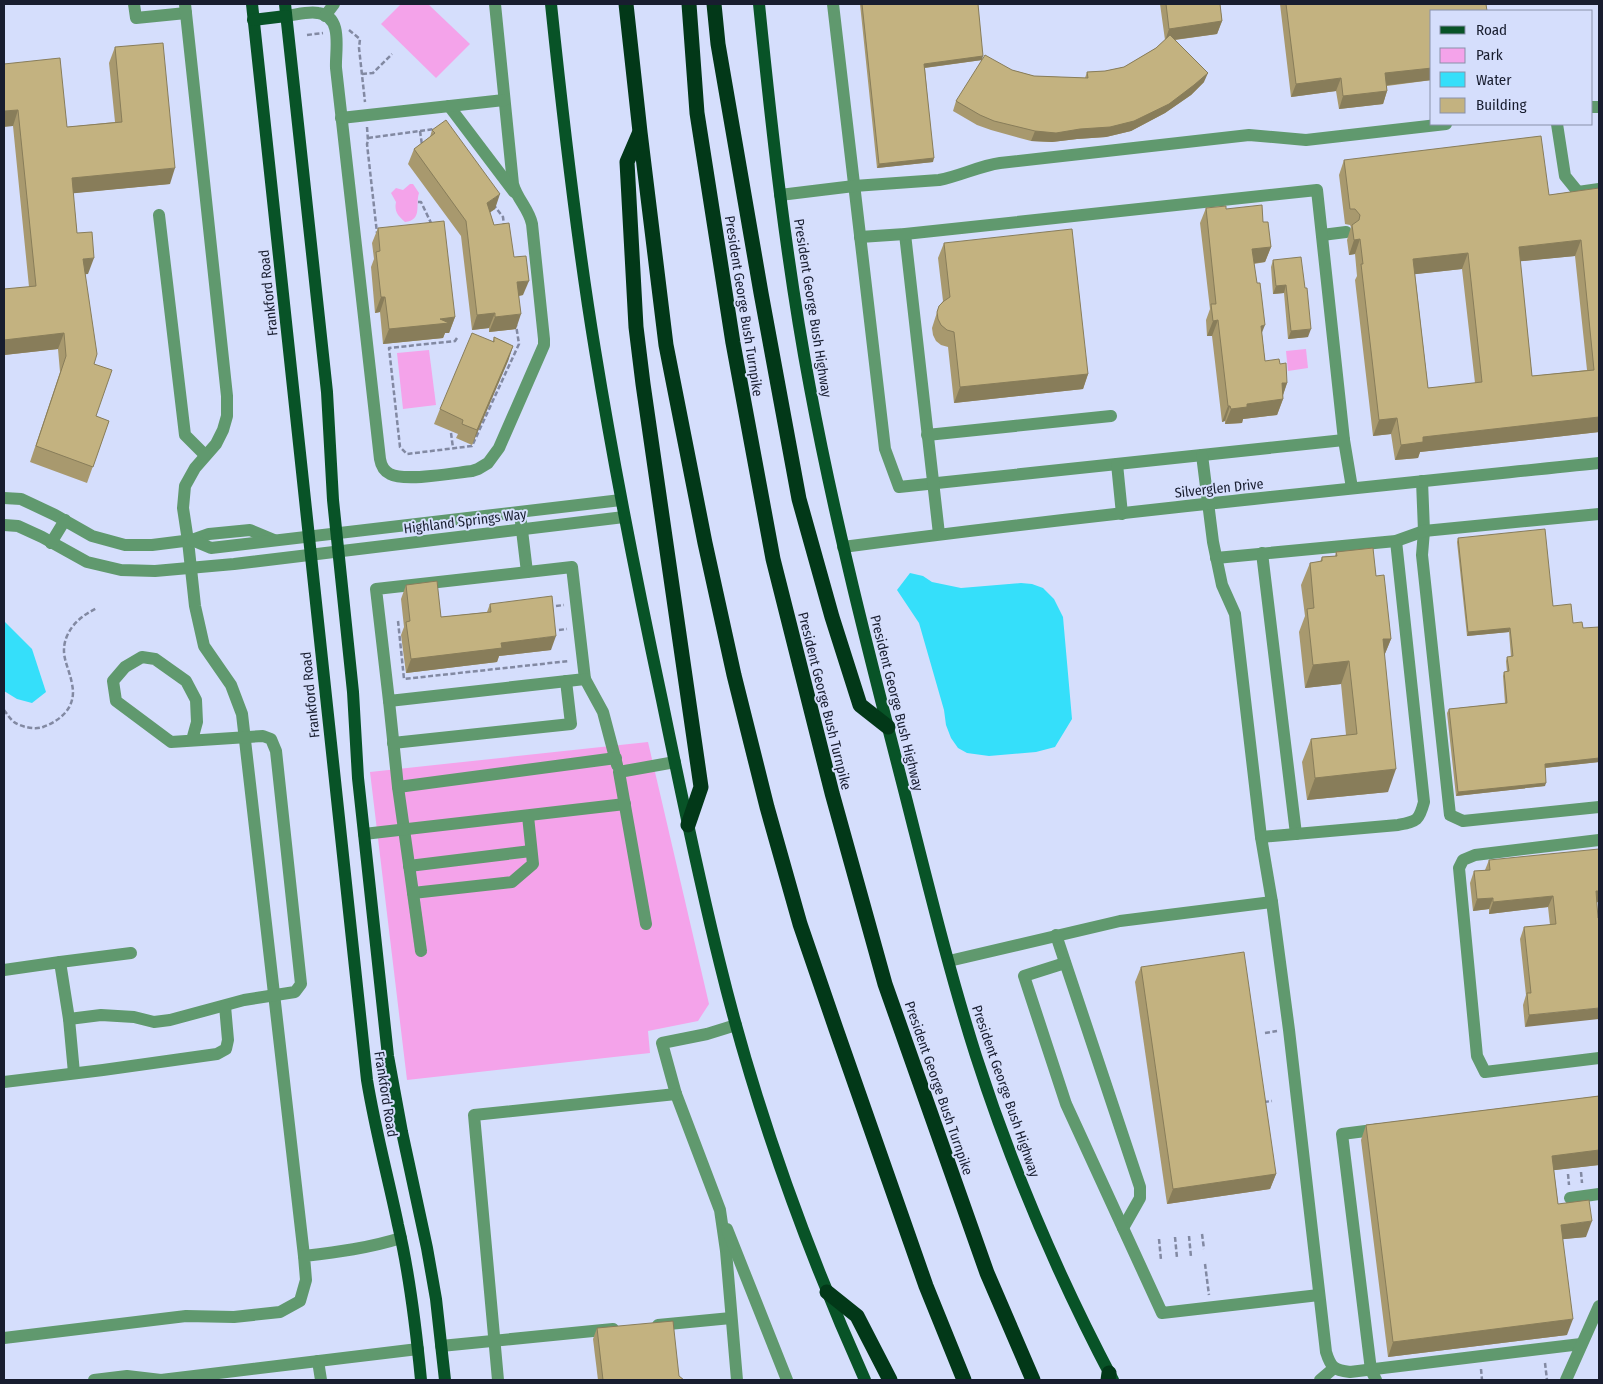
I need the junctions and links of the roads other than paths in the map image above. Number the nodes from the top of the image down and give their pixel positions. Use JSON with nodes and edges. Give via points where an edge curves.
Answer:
{"nodes":[{"id":1,"x":134,"y":4,"type":"edge"},
{"id":2,"x":252,"y":4,"type":"edge"},
{"id":3,"x":334,"y":4,"type":"edge"},
{"id":4,"x":495,"y":4,"type":"edge"},
{"id":5,"x":551,"y":4,"type":"edge"},
{"id":6,"x":626,"y":4,"type":"edge"},
{"id":7,"x":689,"y":4,"type":"edge"},
{"id":8,"x":714,"y":4,"type":"edge"},
{"id":9,"x":759,"y":4,"type":"edge"},
{"id":10,"x":833,"y":4,"type":"edge"},
{"id":11,"x":185,"y":8,"type":"edge"},
{"id":12,"x":286,"y":10,"type":"edge"},
{"id":13,"x":325,"y":16,"type":"junction"},
{"id":14,"x":254,"y":20,"type":"junction"},
{"id":15,"x":504,"y":100,"type":"junction"},
{"id":16,"x":449,"y":106,"type":"junction"},
{"id":17,"x":341,"y":118,"type":"junction"},
{"id":18,"x":1437,"y":125,"type":"edge"},
{"id":19,"x":1558,"y":125,"type":"edge"},
{"id":20,"x":640,"y":132,"type":"junction"},
{"id":21,"x":854,"y":186,"type":"junction"},
{"id":22,"x":1599,"y":189,"type":"edge"},
{"id":23,"x":780,"y":195,"type":"junction"},
{"id":24,"x":518,"y":197,"type":"junction"},
{"id":25,"x":160,"y":215,"type":"dead end"},
{"id":26,"x":1346,"y":232,"type":"dead end"},
{"id":27,"x":905,"y":234,"type":"junction"},
{"id":28,"x":1322,"y":235,"type":"junction"},
{"id":29,"x":860,"y":237,"type":"junction"},
{"id":30,"x":1111,"y":416,"type":"dead end"},
{"id":31,"x":928,"y":436,"type":"junction"},
{"id":32,"x":1344,"y":440,"type":"junction"},
{"id":33,"x":205,"y":455,"type":"junction"},
{"id":34,"x":1202,"y":455,"type":"junction"},
{"id":35,"x":1599,"y":463,"type":"edge"},
{"id":36,"x":1117,"y":464,"type":"junction"},
{"id":37,"x":1422,"y":481,"type":"junction"},
{"id":38,"x":933,"y":484,"type":"junction"},
{"id":39,"x":1352,"y":488,"type":"junction"},
{"id":40,"x":4,"y":498,"type":"edge"},
{"id":41,"x":621,"y":500,"type":"junction"},
{"id":42,"x":1208,"y":504,"type":"junction"},
{"id":43,"x":519,"y":512,"type":"junction"},
{"id":44,"x":1122,"y":514,"type":"junction"},
{"id":45,"x":1599,"y":514,"type":"edge"},
{"id":46,"x":624,"y":518,"type":"junction"},
{"id":47,"x":65,"y":520,"type":"junction"},
{"id":48,"x":4,"y":525,"type":"edge"},
{"id":49,"x":522,"y":530,"type":"junction"},
{"id":50,"x":1424,"y":531,"type":"junction"},
{"id":51,"x":336,"y":533,"type":"junction"},
{"id":52,"x":939,"y":534,"type":"junction"},
{"id":53,"x":308,"y":537,"type":"junction"},
{"id":54,"x":190,"y":540,"type":"junction"},
{"id":55,"x":1396,"y":541,"type":"junction"},
{"id":56,"x":52,"y":543,"type":"junction"},
{"id":57,"x":843,"y":548,"type":"junction"},
{"id":58,"x":338,"y":551,"type":"junction"},
{"id":59,"x":1262,"y":553,"type":"junction"},
{"id":60,"x":310,"y":555,"type":"junction"},
{"id":61,"x":1216,"y":558,"type":"junction"},
{"id":62,"x":191,"y":567,"type":"junction"},
{"id":63,"x":527,"y":572,"type":"junction"},
{"id":64,"x":585,"y":679,"type":"junction"},
{"id":65,"x":566,"y":681,"type":"junction"},
{"id":66,"x":388,"y":701,"type":"junction"},
{"id":67,"x":888,"y":727,"type":"junction"},
{"id":68,"x":244,"y":737,"type":"junction"},
{"id":69,"x":192,"y":740,"type":"junction"},
{"id":70,"x":393,"y":743,"type":"junction"},
{"id":71,"x":616,"y":758,"type":"junction"},
{"id":72,"x":675,"y":762,"type":"junction"},
{"id":73,"x":619,"y":772,"type":"junction"},
{"id":74,"x":398,"y":788,"type":"junction"},
{"id":75,"x":625,"y":804,"type":"junction"},
{"id":76,"x":1599,"y":807,"type":"edge"},
{"id":77,"x":528,"y":816,"type":"junction"},
{"id":78,"x":688,"y":825,"type":"junction"},
{"id":79,"x":404,"y":830,"type":"junction"},
{"id":80,"x":364,"y":834,"type":"junction"},
{"id":81,"x":1296,"y":834,"type":"junction"},
{"id":82,"x":1261,"y":837,"type":"junction"},
{"id":83,"x":1599,"y":840,"type":"edge"},
{"id":84,"x":531,"y":850,"type":"junction"},
{"id":85,"x":409,"y":866,"type":"junction"},
{"id":86,"x":413,"y":894,"type":"junction"},
{"id":87,"x":1272,"y":902,"type":"junction"},
{"id":88,"x":646,"y":924,"type":"dead end"},
{"id":89,"x":1056,"y":935,"type":"junction"},
{"id":90,"x":421,"y":951,"type":"dead end"},
{"id":91,"x":131,"y":953,"type":"dead end"},
{"id":92,"x":949,"y":961,"type":"junction"},
{"id":93,"x":60,"y":962,"type":"junction"},
{"id":94,"x":1065,"y":963,"type":"junction"},
{"id":95,"x":4,"y":970,"type":"edge"},
{"id":96,"x":275,"y":996,"type":"junction"},
{"id":97,"x":224,"y":1006,"type":"junction"},
{"id":98,"x":69,"y":1019,"type":"junction"},
{"id":99,"x":736,"y":1025,"type":"junction"},
{"id":100,"x":1599,"y":1058,"type":"edge"},
{"id":101,"x":74,"y":1073,"type":"junction"},
{"id":102,"x":4,"y":1082,"type":"edge"},
{"id":103,"x":676,"y":1094,"type":"junction"},
{"id":104,"x":1391,"y":1128,"type":"edge"},
{"id":105,"x":1570,"y":1193,"type":"road end"},
{"id":106,"x":1599,"y":1194,"type":"edge"},
{"id":107,"x":720,"y":1210,"type":"junction"},
{"id":108,"x":1123,"y":1228,"type":"junction"},
{"id":109,"x":401,"y":1238,"type":"junction"},
{"id":110,"x":304,"y":1256,"type":"junction"},
{"id":111,"x":827,"y":1292,"type":"junction"},
{"id":112,"x":1319,"y":1295,"type":"junction"},
{"id":113,"x":1599,"y":1306,"type":"edge"},
{"id":114,"x":731,"y":1318,"type":"junction"},
{"id":115,"x":644,"y":1326,"type":"edge"},
{"id":116,"x":627,"y":1328,"type":"edge"},
{"id":117,"x":4,"y":1338,"type":"edge"},
{"id":118,"x":495,"y":1341,"type":"junction"},
{"id":119,"x":1581,"y":1344,"type":"junction"},
{"id":120,"x":441,"y":1346,"type":"junction"},
{"id":121,"x":418,"y":1349,"type":"junction"},
{"id":122,"x":318,"y":1361,"type":"junction"},
{"id":123,"x":1334,"y":1368,"type":"junction"},
{"id":124,"x":1374,"y":1375,"type":"edge"},
{"id":125,"x":236,"y":1376,"type":"edge"},
{"id":126,"x":1110,"y":1378,"type":"edge"},
{"id":127,"x":94,"y":1380,"type":"edge"},
{"id":128,"x":162,"y":1380,"type":"edge"},
{"id":129,"x":321,"y":1380,"type":"edge"},
{"id":130,"x":421,"y":1380,"type":"edge"},
{"id":131,"x":445,"y":1380,"type":"edge"},
{"id":132,"x":498,"y":1380,"type":"edge"},
{"id":133,"x":737,"y":1380,"type":"edge"},
{"id":134,"x":787,"y":1380,"type":"edge"},
{"id":135,"x":865,"y":1380,"type":"edge"},
{"id":136,"x":890,"y":1380,"type":"edge"},
{"id":137,"x":964,"y":1380,"type":"edge"},
{"id":138,"x":1032,"y":1380,"type":"edge"},
{"id":139,"x":1320,"y":1380,"type":"edge"},
{"id":140,"x":1566,"y":1380,"type":"edge"}],
"edges":[{"from":1,"to":11,"type":"street","via":[[136,18]]},
{"from":2,"to":14,"type":"main road","name":"Frankford Road"},
{"from":3,"to":13,"type":"street"},
{"from":4,"to":15,"type":"street"},
{"from":5,"to":41,"type":"main road","via":[[584,276]]},
{"from":6,"to":20,"type":"highway"},
{"from":7,"to":138,"type":"highway","name":"President George Bush Turnpike","via":[[699,122],[733,343],[773,559],[832,793],[885,984],[986,1273]]},
{"from":8,"to":67,"type":"highway","via":[[718,44],[799,499],[860,705]]},
{"from":9,"to":23,"type":"main road","name":"President George Bush Highway"},
{"from":10,"to":21,"type":"street"},
{"from":11,"to":33,"type":"street","via":[[227,396],[224,430]]},
{"from":12,"to":13,"type":"street","via":[[317,12]]},
{"from":12,"to":14,"type":"main road"},
{"from":12,"to":51,"type":"main road","name":"Frankford Road","via":[[327,392]]},
{"from":13,"to":17,"type":"street","via":[[337,34],[336,68]]},
{"from":14,"to":53,"type":"main road","name":"Frankford Road"},
{"from":15,"to":16,"type":"street"},
{"from":15,"to":24,"type":"street","via":[[513,184]]},
{"from":16,"to":17,"type":"street"},
{"from":16,"to":24,"type":"street"},
{"from":17,"to":24,"type":"street","via":[[380,459],[391,475],[411,477],[478,469],[488,463],[499,448],[542,352],[544,339],[532,224]]},
{"from":18,"to":21,"type":"street","via":[[1306,140],[1240,136],[1000,162],[952,178]]},
{"from":19,"to":22,"type":"street","via":[[1565,176],[1578,192]]},
{"from":20,"to":78,"type":"highway","via":[[627,162],[632,273],[643,384],[700,788]]},
{"from":20,"to":137,"type":"highway","via":[[666,345],[705,543],[767,807],[800,924],[832,1019],[926,1286]]},
{"from":21,"to":23,"type":"street"},
{"from":21,"to":29,"type":"street"},
{"from":23,"to":57,"type":"main road","name":"President George Bush Highway","via":[[809,385]]},
{"from":25,"to":33,"type":"street","via":[[185,435]]},
{"from":26,"to":28,"type":"street"},
{"from":27,"to":28,"type":"street","via":[[1317,190]]},
{"from":27,"to":29,"type":"street"},
{"from":27,"to":31,"type":"street"},
{"from":28,"to":32,"type":"street"},
{"from":29,"to":38,"type":"street","via":[[885,449],[899,487]]},
{"from":30,"to":31,"type":"street"},
{"from":31,"to":38,"type":"street"},
{"from":32,"to":34,"type":"street"},
{"from":32,"to":39,"type":"street"},
{"from":33,"to":54,"type":"street","via":[[185,486],[182,508]]},
{"from":34,"to":36,"type":"street"},
{"from":34,"to":42,"type":"street"},
{"from":35,"to":37,"type":"street","name":"Silverglen Drive"},
{"from":36,"to":38,"type":"street"},
{"from":36,"to":44,"type":"street"},
{"from":37,"to":39,"type":"street","name":"Silverglen Drive"},
{"from":37,"to":50,"type":"street"},
{"from":38,"to":52,"type":"street"},
{"from":39,"to":42,"type":"street","name":"Silverglen Drive"},
{"from":40,"to":47,"type":"street","via":[[21,499]]},
{"from":41,"to":43,"type":"street","name":"Highland Springs Way"},
{"from":41,"to":46,"type":"main road"},
{"from":42,"to":44,"type":"street","name":"Silverglen Drive"},
{"from":42,"to":61,"type":"street"},
{"from":43,"to":49,"type":"street"},
{"from":43,"to":51,"type":"street","name":"Highland Springs Way"},
{"from":44,"to":52,"type":"street","name":"Silverglen Drive"},
{"from":45,"to":50,"type":"street"},
{"from":46,"to":49,"type":"street","name":"Highland Springs Way"},
{"from":46,"to":72,"type":"main road"},
{"from":47,"to":54,"type":"street","via":[[92,536],[125,546]]},
{"from":47,"to":56,"type":"street"},
{"from":48,"to":56,"type":"street","name":"Highland Springs Way","via":[[18,526]]},
{"from":49,"to":58,"type":"street","name":"Highland Springs Way"},
{"from":49,"to":63,"type":"street"},
{"from":50,"to":55,"type":"street"},
{"from":50,"to":76,"type":"street","via":[[1422,555],[1450,815],[1463,821]]},
{"from":51,"to":53,"type":"street","name":"Highland Springs Way"},
{"from":51,"to":58,"type":"main road","name":"Frankford Road"},
{"from":52,"to":57,"type":"street","name":"Silverglen Drive"},
{"from":53,"to":54,"type":"street","name":"Highland Springs Way","via":[[211,548]]},
{"from":53,"to":60,"type":"main road","name":"Frankford Road"},
{"from":54,"to":62,"type":"street"},
{"from":55,"to":59,"type":"street"},
{"from":55,"to":81,"type":"street","via":[[1424,802],[1421,816],[1413,822],[1398,825]]},
{"from":56,"to":62,"type":"street","name":"Highland Springs Way","via":[[87,562],[121,570]]},
{"from":57,"to":67,"type":"main road","name":"President George Bush Highway"},
{"from":58,"to":60,"type":"street","name":"Highland Springs Way"},
{"from":58,"to":80,"type":"main road","name":"Frankford Road"},
{"from":59,"to":61,"type":"street"},
{"from":59,"to":81,"type":"street"},
{"from":60,"to":62,"type":"street","name":"Highland Springs Way"},
{"from":60,"to":109,"type":"main road","name":"Frankford Road","via":[[367,1080]]},
{"from":61,"to":82,"type":"street","via":[[1222,584],[1236,614]]},
{"from":62,"to":68,"type":"street","via":[[204,646],[231,685],[242,714]]},
{"from":63,"to":64,"type":"street","via":[[572,567]]},
{"from":63,"to":66,"type":"street","via":[[376,589]]},
{"from":64,"to":65,"type":"street"},
{"from":64,"to":71,"type":"street","via":[[603,712]]},
{"from":65,"to":66,"type":"street"},
{"from":65,"to":70,"type":"street","via":[[571,724]]},
{"from":66,"to":70,"type":"street"},
{"from":67,"to":92,"type":"main road","name":"President George Bush Highway"},
{"from":68,"to":69,"type":"street"},
{"from":68,"to":96,"type":"street"},
{"from":68,"to":96,"type":"street","via":[[271,739],[276,751],[301,984],[295,992]]},
{"from":69,"to":69,"type":"street","via":[[171,742],[116,701],[113,681],[125,667],[142,657],[155,659],[186,681],[196,700],[197,722]]},
{"from":70,"to":74,"type":"street"},
{"from":71,"to":73,"type":"street"},
{"from":71,"to":74,"type":"street"},
{"from":72,"to":73,"type":"street"},
{"from":72,"to":78,"type":"main road"},
{"from":73,"to":75,"type":"street"},
{"from":74,"to":79,"type":"street"},
{"from":75,"to":77,"type":"street"},
{"from":75,"to":88,"type":"street"},
{"from":77,"to":79,"type":"street"},
{"from":77,"to":84,"type":"street"},
{"from":78,"to":99,"type":"main road"},
{"from":79,"to":80,"type":"street"},
{"from":79,"to":85,"type":"street"},
{"from":80,"to":120,"type":"main road","name":"Frankford Road","via":[[388,1056],[427,1248]]},
{"from":81,"to":82,"type":"street"},
{"from":82,"to":87,"type":"street"},
{"from":83,"to":100,"type":"street","via":[[1475,855],[1463,860],[1459,868],[1477,1056],[1485,1072]]},
{"from":84,"to":85,"type":"street"},
{"from":84,"to":86,"type":"street","via":[[533,864],[512,882]]},
{"from":85,"to":86,"type":"street"},
{"from":86,"to":90,"type":"street"},
{"from":87,"to":89,"type":"street","via":[[1120,920]]},
{"from":87,"to":112,"type":"street"},
{"from":89,"to":92,"type":"street"},
{"from":89,"to":94,"type":"street"},
{"from":91,"to":93,"type":"street"},
{"from":92,"to":126,"type":"main road","name":"President George Bush Highway","via":[[975,1053],[1008,1150],[1048,1248]]},
{"from":93,"to":95,"type":"street"},
{"from":93,"to":98,"type":"street"},
{"from":94,"to":108,"type":"street","via":[[1140,1187],[1140,1198]]},
{"from":94,"to":108,"type":"street","via":[[1024,976],[1066,1104]]},
{"from":96,"to":97,"type":"street"},
{"from":96,"to":110,"type":"street"},
{"from":97,"to":98,"type":"street","via":[[154,1022],[101,1015]]},
{"from":97,"to":101,"type":"street","via":[[228,1040],[226,1049],[217,1054]]},
{"from":98,"to":101,"type":"street"},
{"from":99,"to":103,"type":"street","via":[[662,1043]]},
{"from":99,"to":111,"type":"main road","via":[[778,1160]]},
{"from":101,"to":102,"type":"street"},
{"from":103,"to":107,"type":"street"},
{"from":103,"to":118,"type":"street","via":[[474,1115]]},
{"from":104,"to":124,"type":"street","via":[[1342,1134]]},
{"from":105,"to":106,"type":"street"},
{"from":107,"to":114,"type":"street"},
{"from":107,"to":134,"type":"street"},
{"from":108,"to":112,"type":"street","via":[[1162,1313]]},
{"from":109,"to":110,"type":"street","via":[[357,1250]]},
{"from":109,"to":121,"type":"main road","name":"Frankford Road"},
{"from":110,"to":117,"type":"street","via":[[306,1280],[300,1302],[280,1312],[186,1316]]},
{"from":111,"to":135,"type":"main road"},
{"from":111,"to":136,"type":"highway","via":[[857,1316]]},
{"from":112,"to":123,"type":"street","via":[[1326,1352]]},
{"from":113,"to":119,"type":"street"},
{"from":114,"to":115,"type":"street"},
{"from":114,"to":133,"type":"street"},
{"from":116,"to":118,"type":"street"},
{"from":118,"to":120,"type":"street"},
{"from":118,"to":132,"type":"street"},
{"from":119,"to":124,"type":"street"},
{"from":119,"to":140,"type":"street"},
{"from":120,"to":121,"type":"main road"},
{"from":120,"to":131,"type":"main road","name":"Frankford Road"},
{"from":121,"to":122,"type":"street"},
{"from":121,"to":130,"type":"main road","name":"Frankford Road"},
{"from":122,"to":125,"type":"street"},
{"from":122,"to":129,"type":"street"},
{"from":123,"to":124,"type":"street"},
{"from":123,"to":139,"type":"street"},
{"from":125,"to":128,"type":"street"},
{"from":127,"to":128,"type":"street","via":[[127,1376]]}]}
